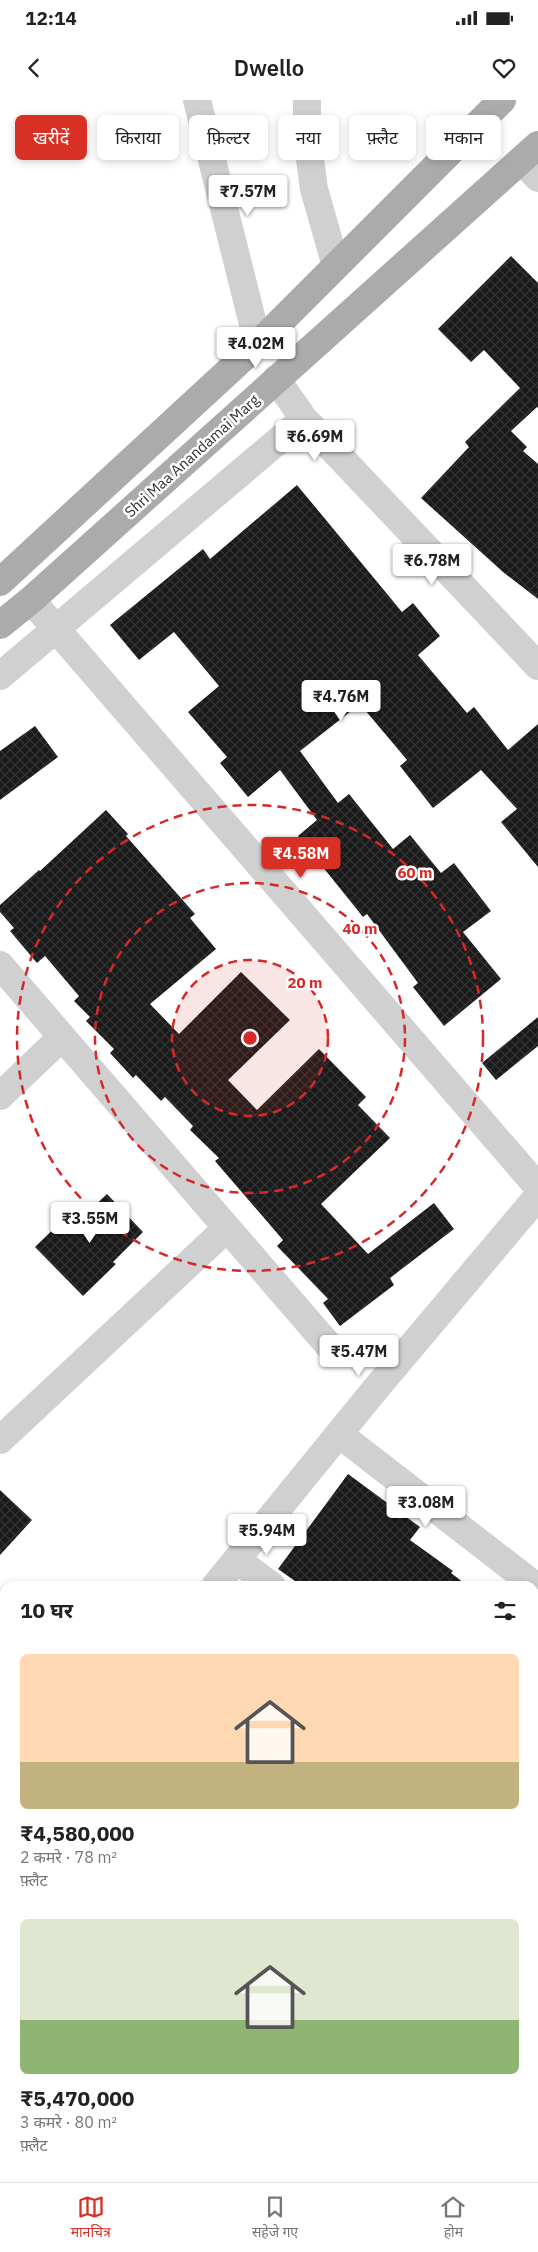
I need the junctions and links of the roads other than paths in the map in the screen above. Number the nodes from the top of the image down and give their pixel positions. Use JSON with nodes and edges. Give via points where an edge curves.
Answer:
{"nodes":[{"id":1,"x":197,"y":100,"type":"edge"},
{"id":2,"x":307,"y":100,"type":"edge"},
{"id":3,"x":502,"y":100,"type":"edge"},
{"id":4,"x":532,"y":161,"type":"edge"},
{"id":5,"x":336,"y":266,"type":"junction"},
{"id":6,"x":258,"y":344,"type":"junction"},
{"id":7,"x":276,"y":380,"type":"junction"},
{"id":8,"x":304,"y":419,"type":"junction"},
{"id":9,"x":2,"y":574,"type":"edge"},
{"id":10,"x":31,"y":600,"type":"junction"},
{"id":11,"x":0,"y":625,"type":"edge"},
{"id":12,"x":56,"y":627,"type":"junction"},
{"id":13,"x":538,"y":666,"type":"edge"},
{"id":14,"x":0,"y":676,"type":"edge"},
{"id":15,"x":0,"y":965,"type":"edge"},
{"id":16,"x":62,"y":1037,"type":"junction"},
{"id":17,"x":0,"y":1096,"type":"edge"},
{"id":18,"x":538,"y":1187,"type":"edge"},
{"id":19,"x":538,"y":1196,"type":"edge"},
{"id":20,"x":227,"y":1228,"type":"junction"},
{"id":21,"x":330,"y":1347,"type":"dead end"},
{"id":22,"x":339,"y":1434,"type":"junction"},
{"id":23,"x":0,"y":1440,"type":"edge"},
{"id":24,"x":237,"y":1560,"type":"junction"},
{"id":25,"x":219,"y":1581,"type":"edge"},
{"id":26,"x":265,"y":1581,"type":"edge"},
{"id":27,"x":529,"y":1581,"type":"edge"}],
"edges":[{"from":1,"to":6,"type":"street"},
{"from":2,"to":5,"type":"street","via":[[314,189]]},
{"from":3,"to":5,"type":"main road"},
{"from":4,"to":7,"type":"main road","name":"Shri Maa Anandamai Marg"},
{"from":5,"to":6,"type":"main road"},
{"from":6,"to":9,"type":"main road"},
{"from":7,"to":8,"type":"street"},
{"from":7,"to":10,"type":"main road","name":"Shri Maa Anandamai Marg"},
{"from":8,"to":12,"type":"street"},
{"from":8,"to":13,"type":"street"},
{"from":10,"to":11,"type":"main road","name":"Shri Maa Anandamai Marg"},
{"from":10,"to":12,"type":"street"},
{"from":12,"to":14,"type":"street"},
{"from":12,"to":18,"type":"street"},
{"from":15,"to":16,"type":"street"},
{"from":16,"to":17,"type":"street"},
{"from":16,"to":20,"type":"street"},
{"from":19,"to":22,"type":"street"},
{"from":20,"to":21,"type":"street"},
{"from":20,"to":23,"type":"street"},
{"from":22,"to":24,"type":"street"},
{"from":22,"to":27,"type":"street"},
{"from":24,"to":25,"type":"street"},
{"from":24,"to":26,"type":"street"}]}
